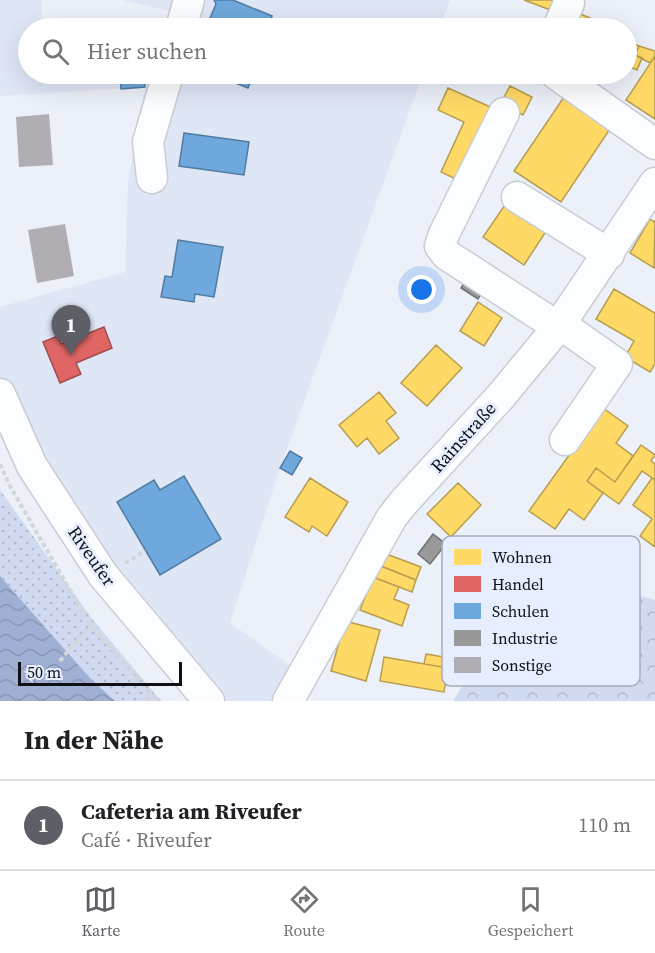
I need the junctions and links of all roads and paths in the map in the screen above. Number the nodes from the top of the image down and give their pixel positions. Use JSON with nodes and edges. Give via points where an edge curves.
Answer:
{"nodes":[{"id":1,"x":189,"y":0,"type":"edge"},
{"id":2,"x":184,"y":18,"type":"edge"},
{"id":3,"x":165,"y":84,"type":"edge"},
{"id":4,"x":570,"y":84,"type":"edge"},
{"id":5,"x":504,"y":113,"type":"dead end"},
{"id":6,"x":655,"y":144,"type":"edge"},
{"id":7,"x":152,"y":178,"type":"dead end"},
{"id":8,"x":655,"y":183,"type":"edge"},
{"id":9,"x":517,"y":197,"type":"dead end"},
{"id":10,"x":609,"y":254,"type":"junction"},
{"id":11,"x":559,"y":326,"type":"junction"},
{"id":12,"x":0,"y":394,"type":"edge"},
{"id":13,"x":565,"y":440,"type":"dead end"},
{"id":14,"x":0,"y":464,"type":"edge"},
{"id":15,"x":90,"y":625,"type":"junction"},
{"id":16,"x":60,"y":661,"type":"dead end"},
{"id":17,"x":152,"y":695,"type":"junction"},
{"id":18,"x":147,"y":701,"type":"edge"},
{"id":19,"x":160,"y":701,"type":"edge"},
{"id":20,"x":209,"y":701,"type":"edge"},
{"id":21,"x":288,"y":701,"type":"edge"}],
"edges":[{"from":1,"to":2,"type":"street"},
{"from":3,"to":7,"type":"street","via":[[148,142]]},
{"from":4,"to":6,"type":"street"},
{"from":5,"to":11,"type":"street","via":[[440,246],[447,255]]},
{"from":8,"to":10,"type":"street","name":"Rainstraße"},
{"from":9,"to":10,"type":"street"},
{"from":10,"to":11,"type":"street","name":"Rainstraße"},
{"from":11,"to":13,"type":"street","via":[[617,364]]},
{"from":11,"to":21,"type":"street","name":"Rainstraße","via":[[392,517]]},
{"from":12,"to":20,"type":"street","name":"Riveufer","via":[[32,465],[97,566]]},
{"from":14,"to":15,"type":"path"},
{"from":15,"to":16,"type":"path"},
{"from":15,"to":17,"type":"path"},
{"from":17,"to":18,"type":"path"},
{"from":17,"to":19,"type":"path"}]}
